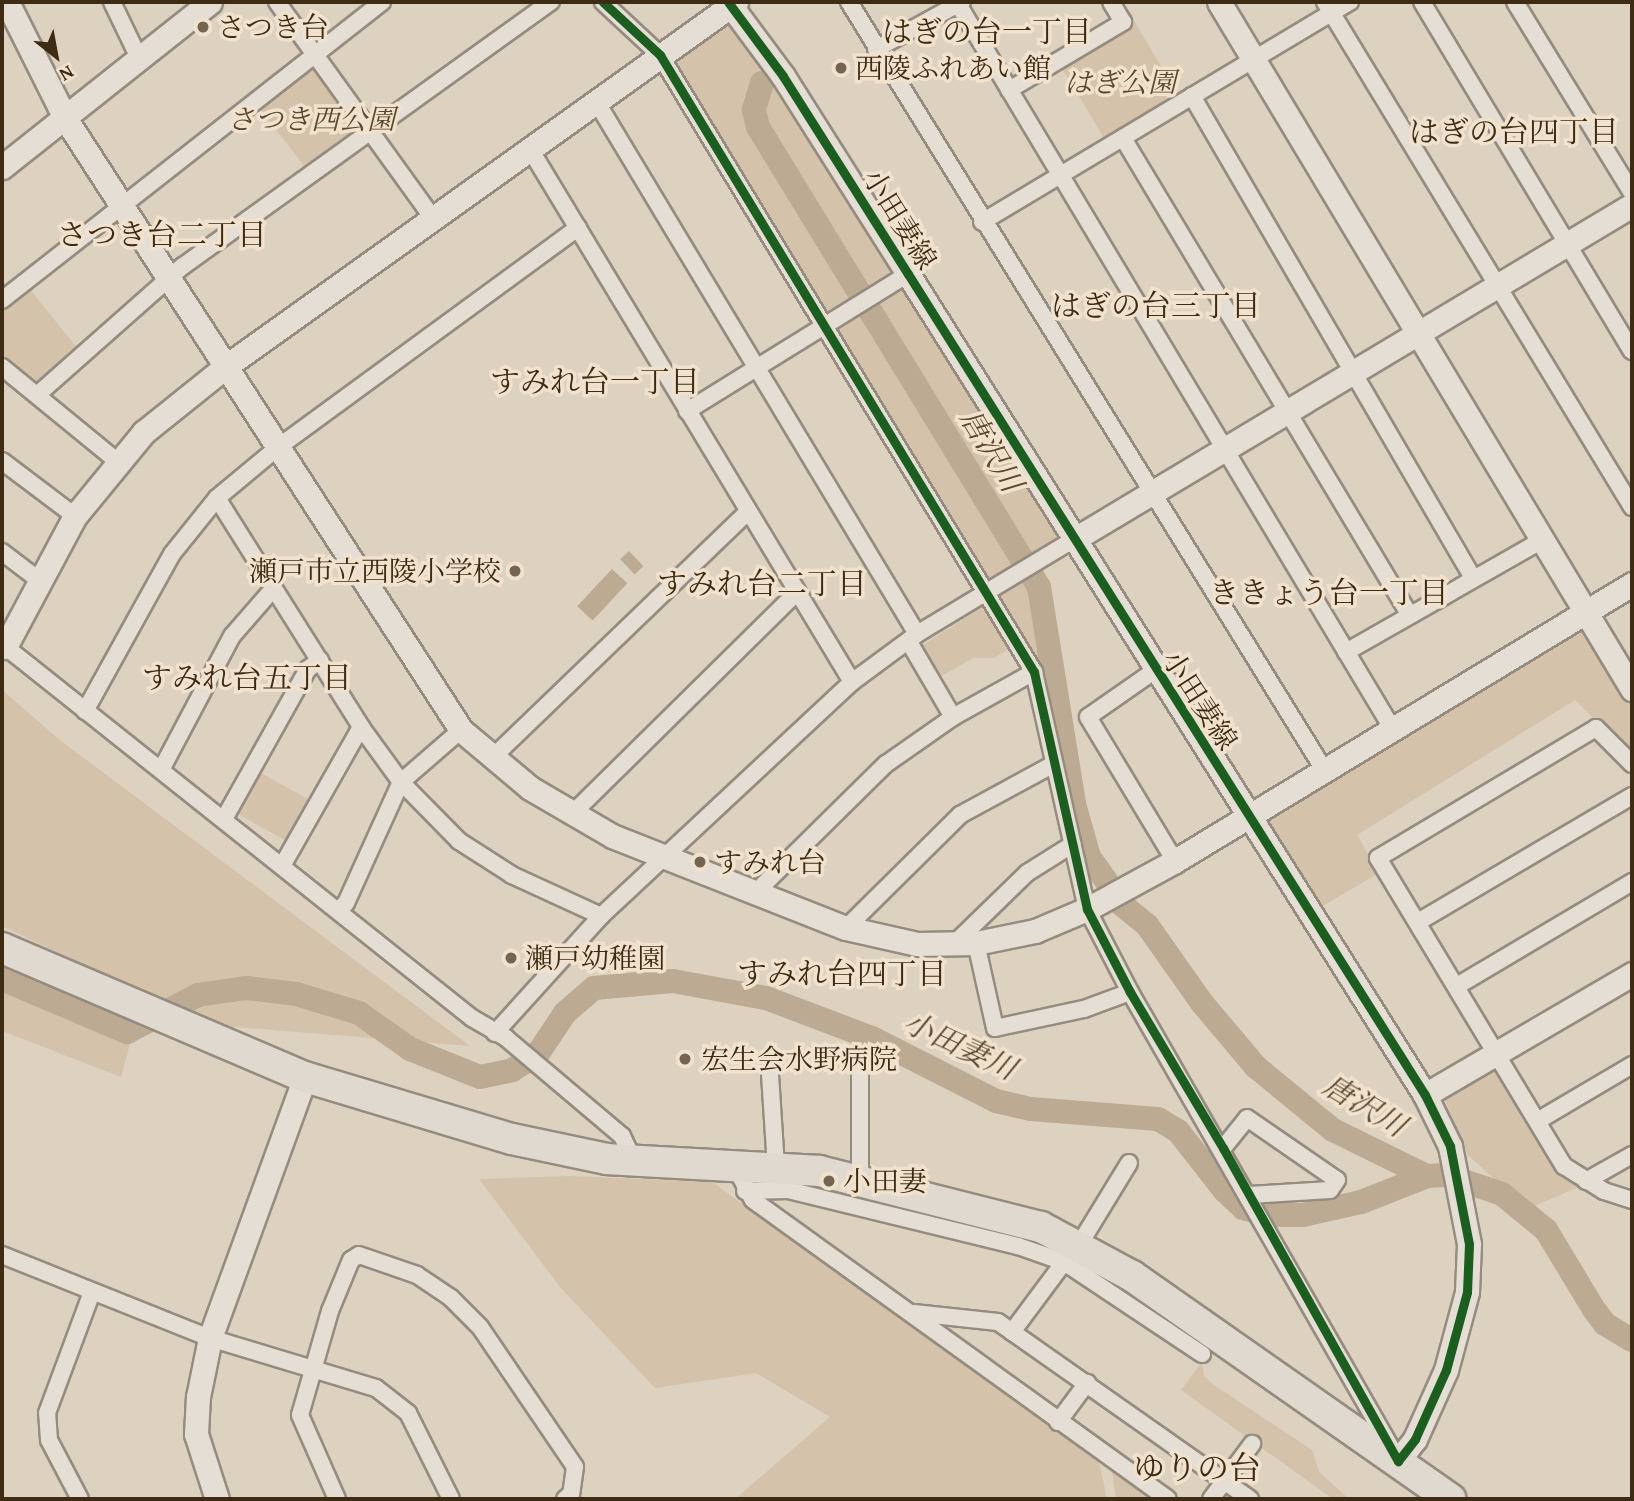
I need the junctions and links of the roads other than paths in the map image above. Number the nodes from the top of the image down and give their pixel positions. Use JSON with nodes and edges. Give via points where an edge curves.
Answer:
{"nodes":[{"id":1,"x":7,"y":2,"type":"edge"},
{"id":2,"x":112,"y":2,"type":"edge"},
{"id":3,"x":210,"y":2,"type":"edge"},
{"id":4,"x":277,"y":2,"type":"edge"},
{"id":5,"x":382,"y":2,"type":"edge"},
{"id":6,"x":551,"y":2,"type":"edge"},
{"id":7,"x":603,"y":2,"type":"edge"},
{"id":8,"x":849,"y":2,"type":"edge"},
{"id":9,"x":1111,"y":2,"type":"edge"},
{"id":10,"x":1219,"y":2,"type":"edge"},
{"id":11,"x":1350,"y":2,"type":"edge"},
{"id":12,"x":1422,"y":2,"type":"edge"},
{"id":13,"x":1516,"y":2,"type":"edge"},
{"id":14,"x":731,"y":3,"type":"edge"},
{"id":15,"x":960,"y":3,"type":"edge"},
{"id":16,"x":1328,"y":7,"type":"edge"},
{"id":17,"x":876,"y":49,"type":"junction"},
{"id":18,"x":315,"y":53,"type":"junction"},
{"id":19,"x":660,"y":55,"type":"junction"},
{"id":20,"x":139,"y":58,"type":"junction"},
{"id":21,"x":1254,"y":60,"type":"junction"},
{"id":22,"x":1009,"y":90,"type":"junction"},
{"id":23,"x":1192,"y":96,"type":"junction"},
{"id":24,"x":596,"y":101,"type":"junction"},
{"id":25,"x":65,"y":118,"type":"junction"},
{"id":26,"x":370,"y":130,"type":"junction"},
{"id":27,"x":1122,"y":138,"type":"junction"},
{"id":28,"x":530,"y":149,"type":"junction"},
{"id":29,"x":2,"y":167,"type":"edge"},
{"id":30,"x":1058,"y":177,"type":"junction"},
{"id":31,"x":1632,"y":193,"type":"edge"},
{"id":32,"x":122,"y":205,"type":"junction"},
{"id":33,"x":1632,"y":205,"type":"edge"},
{"id":34,"x":433,"y":218,"type":"junction"},
{"id":35,"x":982,"y":222,"type":"junction"},
{"id":36,"x":578,"y":228,"type":"junction"},
{"id":37,"x":1568,"y":244,"type":"junction"},
{"id":38,"x":908,"y":274,"type":"junction"},
{"id":39,"x":169,"y":278,"type":"junction"},
{"id":40,"x":1498,"y":288,"type":"junction"},
{"id":41,"x":2,"y":300,"type":"edge"},
{"id":42,"x":825,"y":323,"type":"junction"},
{"id":43,"x":1419,"y":335,"type":"junction"},
{"id":44,"x":1632,"y":351,"type":"edge"},
{"id":45,"x":756,"y":366,"type":"junction"},
{"id":46,"x":2,"y":367,"type":"edge"},
{"id":47,"x":225,"y":367,"type":"junction"},
{"id":48,"x":1354,"y":375,"type":"junction"},
{"id":49,"x":37,"y":395,"type":"junction"},
{"id":50,"x":687,"y":411,"type":"junction"},
{"id":51,"x":1289,"y":412,"type":"junction"},
{"id":52,"x":277,"y":448,"type":"junction"},
{"id":53,"x":1225,"y":452,"type":"junction"},
{"id":54,"x":2,"y":461,"type":"edge"},
{"id":55,"x":117,"y":461,"type":"junction"},
{"id":56,"x":1155,"y":494,"type":"junction"},
{"id":57,"x":216,"y":498,"type":"junction"},
{"id":58,"x":1632,"y":507,"type":"edge"},
{"id":59,"x":747,"y":513,"type":"junction"},
{"id":60,"x":75,"y":516,"type":"junction"},
{"id":61,"x":1073,"y":540,"type":"junction"},
{"id":62,"x":1542,"y":540,"type":"junction"},
{"id":63,"x":2,"y":552,"type":"edge"},
{"id":64,"x":1473,"y":578,"type":"junction"},
{"id":65,"x":40,"y":581,"type":"junction"},
{"id":66,"x":1632,"y":584,"type":"edge"},
{"id":67,"x":273,"y":589,"type":"junction"},
{"id":68,"x":988,"y":592,"type":"junction"},
{"id":69,"x":796,"y":593,"type":"junction"},
{"id":70,"x":1587,"y":610,"type":"junction"},
{"id":71,"x":1409,"y":614,"type":"junction"},
{"id":72,"x":913,"y":638,"type":"junction"},
{"id":73,"x":3,"y":645,"type":"edge"},
{"id":74,"x":1346,"y":652,"type":"junction"},
{"id":75,"x":320,"y":660,"type":"junction"},
{"id":76,"x":1154,"y":671,"type":"junction"},
{"id":77,"x":1034,"y":672,"type":"junction"},
{"id":78,"x":852,"y":682,"type":"junction"},
{"id":79,"x":1632,"y":689,"type":"edge"},
{"id":80,"x":85,"y":711,"type":"junction"},
{"id":81,"x":953,"y":717,"type":"junction"},
{"id":82,"x":360,"y":727,"type":"junction"},
{"id":83,"x":1392,"y":728,"type":"junction"},
{"id":84,"x":461,"y":730,"type":"junction"},
{"id":85,"x":491,"y":759,"type":"junction"},
{"id":86,"x":1632,"y":764,"type":"edge"},
{"id":87,"x":1052,"y":765,"type":"junction"},
{"id":88,"x":1323,"y":768,"type":"junction"},
{"id":89,"x":161,"y":770,"type":"junction"},
{"id":90,"x":401,"y":782,"type":"junction"},
{"id":91,"x":1632,"y":796,"type":"edge"},
{"id":92,"x":1248,"y":814,"type":"junction"},
{"id":93,"x":571,"y":815,"type":"junction"},
{"id":94,"x":224,"y":819,"type":"junction"},
{"id":95,"x":1073,"y":844,"type":"junction"},
{"id":96,"x":662,"y":857,"type":"junction"},
{"id":97,"x":1175,"y":861,"type":"junction"},
{"id":98,"x":282,"y":866,"type":"junction"},
{"id":99,"x":1632,"y":882,"type":"edge"},
{"id":100,"x":755,"y":893,"type":"junction"},
{"id":101,"x":1087,"y":909,"type":"junction"},
{"id":102,"x":338,"y":911,"type":"junction"},
{"id":103,"x":601,"y":916,"type":"junction"},
{"id":104,"x":1418,"y":922,"type":"junction"},
{"id":105,"x":846,"y":928,"type":"junction"},
{"id":106,"x":965,"y":943,"type":"junction"},
{"id":107,"x":2,"y":948,"type":"edge"},
{"id":108,"x":1632,"y":974,"type":"edge"},
{"id":109,"x":1457,"y":986,"type":"junction"},
{"id":110,"x":1130,"y":992,"type":"junction"},
{"id":111,"x":501,"y":1035,"type":"junction"},
{"id":112,"x":1497,"y":1052,"type":"junction"},
{"id":113,"x":769,"y":1059,"type":"dead end"},
{"id":114,"x":1632,"y":1065,"type":"edge"},
{"id":115,"x":860,"y":1075,"type":"dead end"},
{"id":116,"x":304,"y":1077,"type":"junction"},
{"id":117,"x":1425,"y":1096,"type":"junction"},
{"id":118,"x":1538,"y":1120,"type":"junction"},
{"id":119,"x":1223,"y":1147,"type":"junction"},
{"id":120,"x":1632,"y":1155,"type":"edge"},
{"id":121,"x":634,"y":1161,"type":"junction"},
{"id":122,"x":1129,"y":1164,"type":"dead end"},
{"id":123,"x":776,"y":1167,"type":"junction"},
{"id":124,"x":744,"y":1178,"type":"junction"},
{"id":125,"x":860,"y":1178,"type":"junction"},
{"id":126,"x":1586,"y":1181,"type":"junction"},
{"id":127,"x":1251,"y":1198,"type":"junction"},
{"id":128,"x":1632,"y":1200,"type":"edge"},
{"id":129,"x":1072,"y":1254,"type":"junction"},
{"id":130,"x":2,"y":1255,"type":"edge"},
{"id":131,"x":92,"y":1292,"type":"junction"},
{"id":132,"x":914,"y":1312,"type":"junction"},
{"id":133,"x":1012,"y":1332,"type":"junction"},
{"id":134,"x":210,"y":1338,"type":"junction"},
{"id":135,"x":1202,"y":1354,"type":"dead end"},
{"id":136,"x":311,"y":1368,"type":"junction"},
{"id":137,"x":1087,"y":1383,"type":"junction"},
{"id":138,"x":1058,"y":1422,"type":"junction"},
{"id":139,"x":1252,"y":1444,"type":"dead end"},
{"id":140,"x":1398,"y":1461,"type":"junction"},
{"id":141,"x":1224,"y":1480,"type":"junction"},
{"id":142,"x":80,"y":1499,"type":"edge"},
{"id":143,"x":217,"y":1499,"type":"edge"},
{"id":144,"x":337,"y":1499,"type":"edge"},
{"id":145,"x":451,"y":1499,"type":"edge"},
{"id":146,"x":565,"y":1499,"type":"edge"},
{"id":147,"x":1168,"y":1499,"type":"edge"},
{"id":148,"x":1211,"y":1499,"type":"edge"},
{"id":149,"x":1250,"y":1499,"type":"edge"},
{"id":150,"x":1451,"y":1499,"type":"edge"}],
"edges":[{"from":1,"to":25,"type":"street"},
{"from":2,"to":20,"type":"street"},
{"from":3,"to":20,"type":"street"},
{"from":4,"to":18,"type":"street"},
{"from":5,"to":18,"type":"street"},
{"from":6,"to":26,"type":"street"},
{"from":7,"to":19,"type":"street"},
{"from":8,"to":17,"type":"street"},
{"from":9,"to":22,"type":"street","via":[[1123,22]]},
{"from":10,"to":21,"type":"street"},
{"from":11,"to":16,"type":"street"},
{"from":12,"to":37,"type":"street"},
{"from":13,"to":31,"type":"street"},
{"from":14,"to":19,"type":"street"},
{"from":14,"to":38,"type":"street","name":"小田妻線","via":[[783,76]]},
{"from":15,"to":17,"type":"street"},
{"from":15,"to":22,"type":"street"},
{"from":16,"to":21,"type":"street"},
{"from":16,"to":40,"type":"street"},
{"from":17,"to":35,"type":"street"},
{"from":18,"to":26,"type":"street"},
{"from":18,"to":32,"type":"street"},
{"from":19,"to":24,"type":"street"},
{"from":19,"to":42,"type":"street"},
{"from":20,"to":25,"type":"street"},
{"from":21,"to":23,"type":"street"},
{"from":21,"to":43,"type":"street"},
{"from":22,"to":30,"type":"street"},
{"from":23,"to":27,"type":"street"},
{"from":23,"to":48,"type":"street"},
{"from":24,"to":28,"type":"street"},
{"from":24,"to":45,"type":"street"},
{"from":25,"to":29,"type":"street"},
{"from":25,"to":32,"type":"street"},
{"from":26,"to":34,"type":"street"},
{"from":26,"to":39,"type":"street"},
{"from":27,"to":30,"type":"street"},
{"from":27,"to":51,"type":"street"},
{"from":28,"to":34,"type":"street"},
{"from":28,"to":36,"type":"street"},
{"from":30,"to":35,"type":"street"},
{"from":30,"to":53,"type":"street"},
{"from":32,"to":39,"type":"street"},
{"from":32,"to":41,"type":"street"},
{"from":33,"to":37,"type":"street"},
{"from":34,"to":47,"type":"street"},
{"from":35,"to":56,"type":"street"},
{"from":36,"to":50,"type":"street"},
{"from":36,"to":52,"type":"street"},
{"from":37,"to":40,"type":"street"},
{"from":37,"to":44,"type":"street"},
{"from":38,"to":42,"type":"street"},
{"from":38,"to":61,"type":"street","name":"小田妻線"},
{"from":39,"to":47,"type":"street"},
{"from":39,"to":49,"type":"street"},
{"from":40,"to":43,"type":"street"},
{"from":40,"to":58,"type":"street"},
{"from":42,"to":45,"type":"street"},
{"from":42,"to":68,"type":"street"},
{"from":43,"to":48,"type":"street"},
{"from":43,"to":62,"type":"street"},
{"from":45,"to":50,"type":"street"},
{"from":45,"to":72,"type":"street"},
{"from":46,"to":49,"type":"street"},
{"from":47,"to":52,"type":"street"},
{"from":47,"to":55,"type":"street","via":[[144,432]]},
{"from":48,"to":51,"type":"street"},
{"from":48,"to":64,"type":"street"},
{"from":49,"to":55,"type":"street"},
{"from":50,"to":59,"type":"street"},
{"from":51,"to":53,"type":"street"},
{"from":51,"to":71,"type":"street"},
{"from":52,"to":57,"type":"street"},
{"from":52,"to":84,"type":"street"},
{"from":53,"to":56,"type":"street"},
{"from":53,"to":74,"type":"street"},
{"from":54,"to":60,"type":"street"},
{"from":55,"to":60,"type":"street"},
{"from":56,"to":61,"type":"street"},
{"from":56,"to":88,"type":"street"},
{"from":57,"to":67,"type":"street"},
{"from":57,"to":80,"type":"street","via":[[172,554]]},
{"from":59,"to":69,"type":"street"},
{"from":59,"to":85,"type":"street"},
{"from":60,"to":65,"type":"street"},
{"from":61,"to":68,"type":"street"},
{"from":61,"to":76,"type":"street","name":"小田妻線"},
{"from":62,"to":64,"type":"street"},
{"from":62,"to":70,"type":"street"},
{"from":63,"to":65,"type":"street"},
{"from":64,"to":71,"type":"street"},
{"from":65,"to":73,"type":"street"},
{"from":66,"to":70,"type":"street"},
{"from":67,"to":75,"type":"street"},
{"from":67,"to":89,"type":"street","via":[[232,636]]},
{"from":68,"to":72,"type":"street"},
{"from":68,"to":77,"type":"street"},
{"from":69,"to":78,"type":"street"},
{"from":69,"to":93,"type":"street"},
{"from":70,"to":79,"type":"street"},
{"from":70,"to":83,"type":"street"},
{"from":71,"to":74,"type":"street"},
{"from":72,"to":78,"type":"street"},
{"from":72,"to":81,"type":"street"},
{"from":73,"to":80,"type":"street"},
{"from":74,"to":83,"type":"street"},
{"from":75,"to":82,"type":"street"},
{"from":75,"to":94,"type":"street","via":[[308,669]]},
{"from":76,"to":92,"type":"street","name":"小田妻線"},
{"from":76,"to":97,"type":"street","via":[[1088,717]]},
{"from":77,"to":81,"type":"street"},
{"from":77,"to":87,"type":"street"},
{"from":78,"to":96,"type":"street"},
{"from":80,"to":89,"type":"street"},
{"from":81,"to":100,"type":"street","via":[[886,764]]},
{"from":82,"to":90,"type":"street"},
{"from":82,"to":98,"type":"street"},
{"from":83,"to":88,"type":"street"},
{"from":84,"to":85,"type":"street"},
{"from":84,"to":90,"type":"street"},
{"from":85,"to":93,"type":"street"},
{"from":86,"to":104,"type":"street","via":[[1596,728],[1378,858]]},
{"from":87,"to":95,"type":"street"},
{"from":87,"to":105,"type":"street","via":[[960,815]]},
{"from":88,"to":92,"type":"street"},
{"from":89,"to":94,"type":"street"},
{"from":90,"to":102,"type":"street","via":[[346,903]]},
{"from":90,"to":103,"type":"street","via":[[459,841],[512,875]]},
{"from":91,"to":104,"type":"street"},
{"from":92,"to":97,"type":"street"},
{"from":92,"to":117,"type":"street","name":"小田妻線"},
{"from":93,"to":96,"type":"street"},
{"from":94,"to":98,"type":"street"},
{"from":95,"to":101,"type":"street"},
{"from":95,"to":106,"type":"street","via":[[1027,873]]},
{"from":96,"to":100,"type":"street"},
{"from":96,"to":103,"type":"street"},
{"from":97,"to":101,"type":"street"},
{"from":98,"to":102,"type":"street"},
{"from":99,"to":109,"type":"street"},
{"from":100,"to":105,"type":"street"},
{"from":101,"to":106,"type":"street","via":[[1035,931]]},
{"from":101,"to":110,"type":"street"},
{"from":102,"to":111,"type":"street"},
{"from":103,"to":111,"type":"street"},
{"from":104,"to":109,"type":"street"},
{"from":105,"to":106,"type":"street","via":[[917,944]]},
{"from":106,"to":110,"type":"street","via":[[995,1028],[1084,1009]]},
{"from":107,"to":116,"type":"highway"},
{"from":108,"to":112,"type":"street"},
{"from":109,"to":112,"type":"street"},
{"from":110,"to":119,"type":"street"},
{"from":111,"to":121,"type":"street","via":[[622,1136]]},
{"from":112,"to":117,"type":"street"},
{"from":112,"to":118,"type":"street"},
{"from":113,"to":123,"type":"street"},
{"from":114,"to":118,"type":"street"},
{"from":115,"to":125,"type":"street"},
{"from":116,"to":121,"type":"highway","via":[[512,1139]]},
{"from":116,"to":134,"type":"street"},
{"from":117,"to":140,"type":"street","name":"小田妻線","via":[[1454,1162],[1465,1213],[1467,1292],[1456,1346],[1415,1439]]},
{"from":118,"to":126,"type":"street","via":[[1564,1166]]},
{"from":119,"to":127,"type":"street"},
{"from":119,"to":127,"type":"street","via":[[1247,1118],[1337,1180],[1330,1190]]},
{"from":120,"to":126,"type":"street"},
{"from":121,"to":124,"type":"highway"},
{"from":122,"to":129,"type":"street"},
{"from":123,"to":124,"type":"highway"},
{"from":123,"to":125,"type":"highway"},
{"from":124,"to":129,"type":"street"},
{"from":124,"to":132,"type":"street"},
{"from":125,"to":129,"type":"highway","via":[[1029,1224]]},
{"from":126,"to":128,"type":"street"},
{"from":127,"to":140,"type":"street"},
{"from":129,"to":133,"type":"street"},
{"from":129,"to":135,"type":"street"},
{"from":129,"to":140,"type":"highway","via":[[1132,1276]]},
{"from":130,"to":131,"type":"street"},
{"from":131,"to":134,"type":"street"},
{"from":131,"to":142,"type":"street","via":[[47,1413],[49,1440]]},
{"from":132,"to":133,"type":"street","via":[[981,1318]]},
{"from":132,"to":138,"type":"street"},
{"from":133,"to":137,"type":"street"},
{"from":134,"to":136,"type":"street"},
{"from":134,"to":143,"type":"street","via":[[196,1434]]},
{"from":136,"to":144,"type":"street","via":[[301,1401],[302,1427]]},
{"from":136,"to":145,"type":"street","via":[[376,1388],[393,1398],[420,1434]]},
{"from":136,"to":146,"type":"street","via":[[351,1260],[369,1256],[417,1275],[480,1327],[569,1454],[576,1478]]},
{"from":137,"to":138,"type":"street"},
{"from":137,"to":141,"type":"street"},
{"from":138,"to":147,"type":"street"},
{"from":139,"to":141,"type":"street"},
{"from":140,"to":150,"type":"highway"},
{"from":141,"to":148,"type":"street"},
{"from":141,"to":149,"type":"street"}]}
